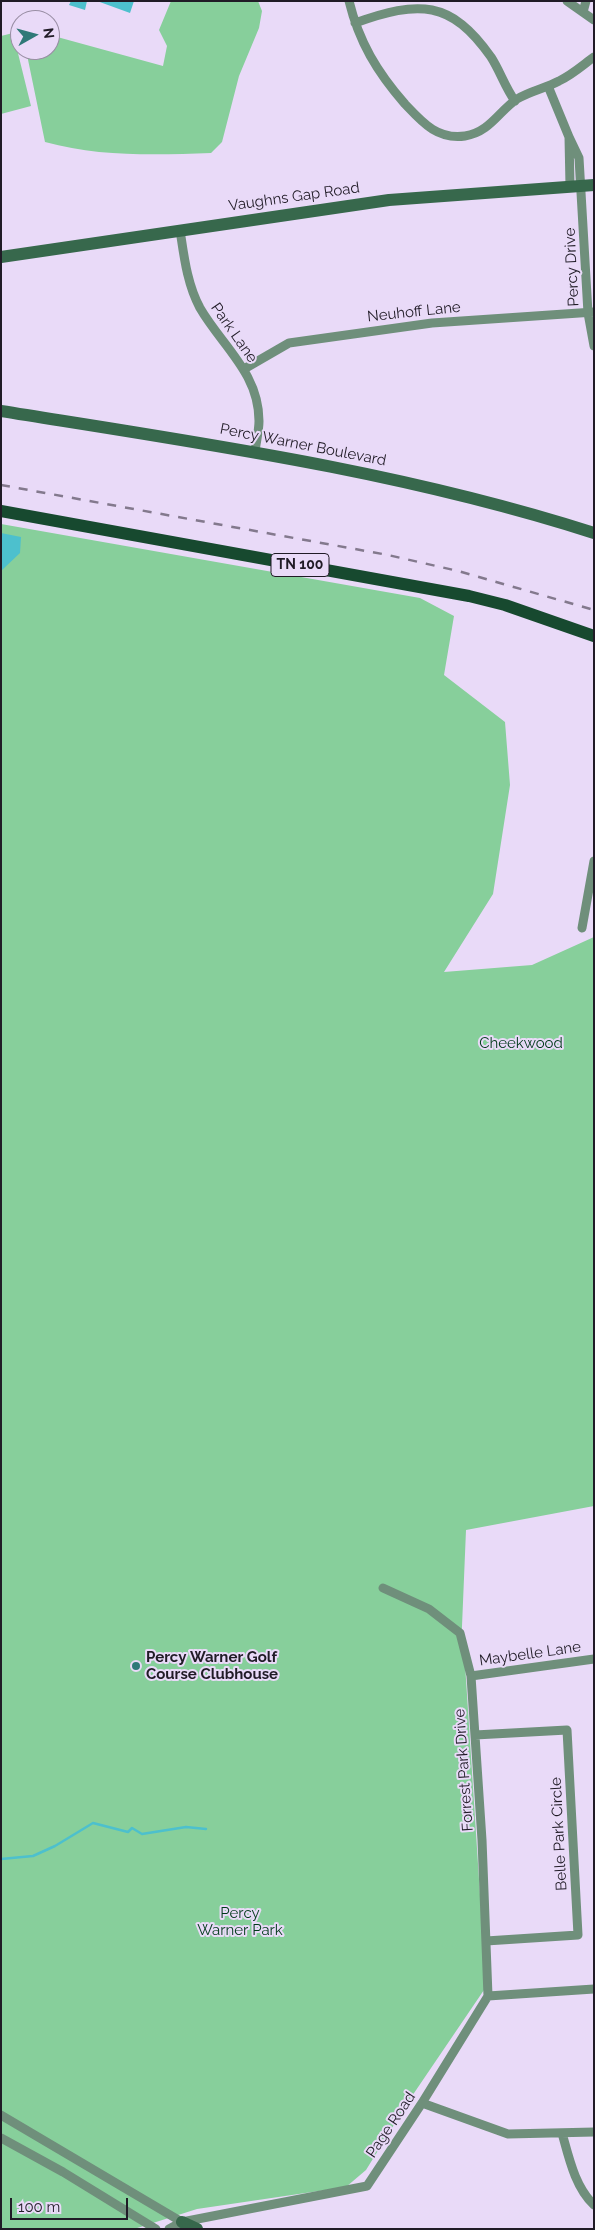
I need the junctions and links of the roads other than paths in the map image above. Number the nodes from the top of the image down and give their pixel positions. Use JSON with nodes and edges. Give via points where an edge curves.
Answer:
{"nodes":[{"id":1,"x":349,"y":1,"type":"edge"},
{"id":2,"x":567,"y":1,"type":"edge"},
{"id":3,"x":586,"y":1,"type":"edge"},
{"id":4,"x":583,"y":12,"type":"junction"},
{"id":5,"x":594,"y":20,"type":"edge"},
{"id":6,"x":355,"y":23,"type":"junction"},
{"id":7,"x":594,"y":57,"type":"edge"},
{"id":8,"x":548,"y":86,"type":"junction"},
{"id":9,"x":515,"y":101,"type":"junction"},
{"id":10,"x":582,"y":186,"type":"edge"},
{"id":11,"x":180,"y":230,"type":"junction"},
{"id":12,"x":1,"y":257,"type":"edge"},
{"id":13,"x":591,"y":312,"type":"edge"},
{"id":14,"x":594,"y":346,"type":"edge"},
{"id":15,"x":244,"y":369,"type":"junction"},
{"id":16,"x":1,"y":411,"type":"edge"},
{"id":17,"x":254,"y":452,"type":"junction"},
{"id":18,"x":1,"y":511,"type":"edge"},
{"id":19,"x":594,"y":533,"type":"edge"},
{"id":20,"x":594,"y":636,"type":"edge"},
{"id":21,"x":594,"y":861,"type":"edge"},
{"id":22,"x":582,"y":928,"type":"dead end"},
{"id":23,"x":384,"y":1588,"type":"dead end"},
{"id":24,"x":594,"y":1659,"type":"edge"},
{"id":25,"x":471,"y":1676,"type":"junction"},
{"id":26,"x":475,"y":1735,"type":"junction"},
{"id":27,"x":486,"y":1941,"type":"junction"},
{"id":28,"x":594,"y":1989,"type":"edge"},
{"id":29,"x":488,"y":1996,"type":"junction"},
{"id":30,"x":422,"y":2103,"type":"junction"},
{"id":31,"x":1,"y":2115,"type":"edge"},
{"id":32,"x":594,"y":2132,"type":"edge"},
{"id":33,"x":562,"y":2133,"type":"junction"},
{"id":34,"x":1,"y":2138,"type":"edge"},
{"id":35,"x":594,"y":2205,"type":"edge"},
{"id":36,"x":182,"y":2222,"type":"junction"},
{"id":37,"x":156,"y":2229,"type":"edge"},
{"id":38,"x":169,"y":2229,"type":"edge"},
{"id":39,"x":197,"y":2229,"type":"edge"}],
"edges":[{"from":1,"to":6,"type":"street"},
{"from":2,"to":4,"type":"street"},
{"from":3,"to":4,"type":"street"},
{"from":4,"to":5,"type":"street"},
{"from":6,"to":9,"type":"street","via":[[405,6],[430,4],[441,7],[462,21],[488,52]]},
{"from":6,"to":9,"type":"street","via":[[365,50],[385,81],[421,122],[438,133],[455,136],[474,134]]},
{"from":7,"to":8,"type":"street","via":[[567,77]]},
{"from":8,"to":9,"type":"street"},
{"from":8,"to":10,"type":"street","name":"Percy Drive","via":[[569,137]]},
{"from":10,"to":11,"type":"street","name":"Vaughns Gap Road","via":[[389,200]]},
{"from":10,"to":13,"type":"street","name":"Percy Drive"},
{"from":11,"to":12,"type":"street","name":"Vaughns Gap Road"},
{"from":11,"to":15,"type":"street","name":"Park Lane","via":[[186,270],[199,306],[219,339]]},
{"from":13,"to":14,"type":"street","name":"Percy Drive"},
{"from":13,"to":15,"type":"street","name":"Neuhoff Lane","via":[[432,323],[289,343]]},
{"from":15,"to":17,"type":"street","name":"Park Lane","via":[[255,393],[259,421]]},
{"from":16,"to":17,"type":"street","name":"Percy Warner Boulevard"},
{"from":17,"to":19,"type":"street","name":"Percy Warner Boulevard","via":[[406,481]]},
{"from":18,"to":20,"type":"main road","number":"TN 100","via":[[469,596]]},
{"from":21,"to":22,"type":"street"},
{"from":23,"to":25,"type":"street","name":"Forrest Park Drive","via":[[429,1609],[460,1633]]},
{"from":24,"to":25,"type":"street","name":"Maybelle Lane"},
{"from":25,"to":26,"type":"street","name":"Forrest Park Drive"},
{"from":26,"to":27,"type":"street","name":"Forrest Park Drive"},
{"from":26,"to":27,"type":"street","name":"Belle Park Circle","via":[[567,1730],[578,1935]]},
{"from":27,"to":29,"type":"street","name":"Forrest Park Drive"},
{"from":28,"to":29,"type":"street"},
{"from":29,"to":30,"type":"street","name":"Page Road"},
{"from":30,"to":33,"type":"street","via":[[508,2134]]},
{"from":30,"to":36,"type":"street","name":"Page Road","via":[[367,2186]]},
{"from":31,"to":36,"type":"street"},
{"from":32,"to":33,"type":"street"},
{"from":33,"to":35,"type":"street","via":[[574,2174]]},
{"from":34,"to":37,"type":"street"},
{"from":36,"to":38,"type":"street","name":"Page Road"},
{"from":36,"to":39,"type":"street"}]}
